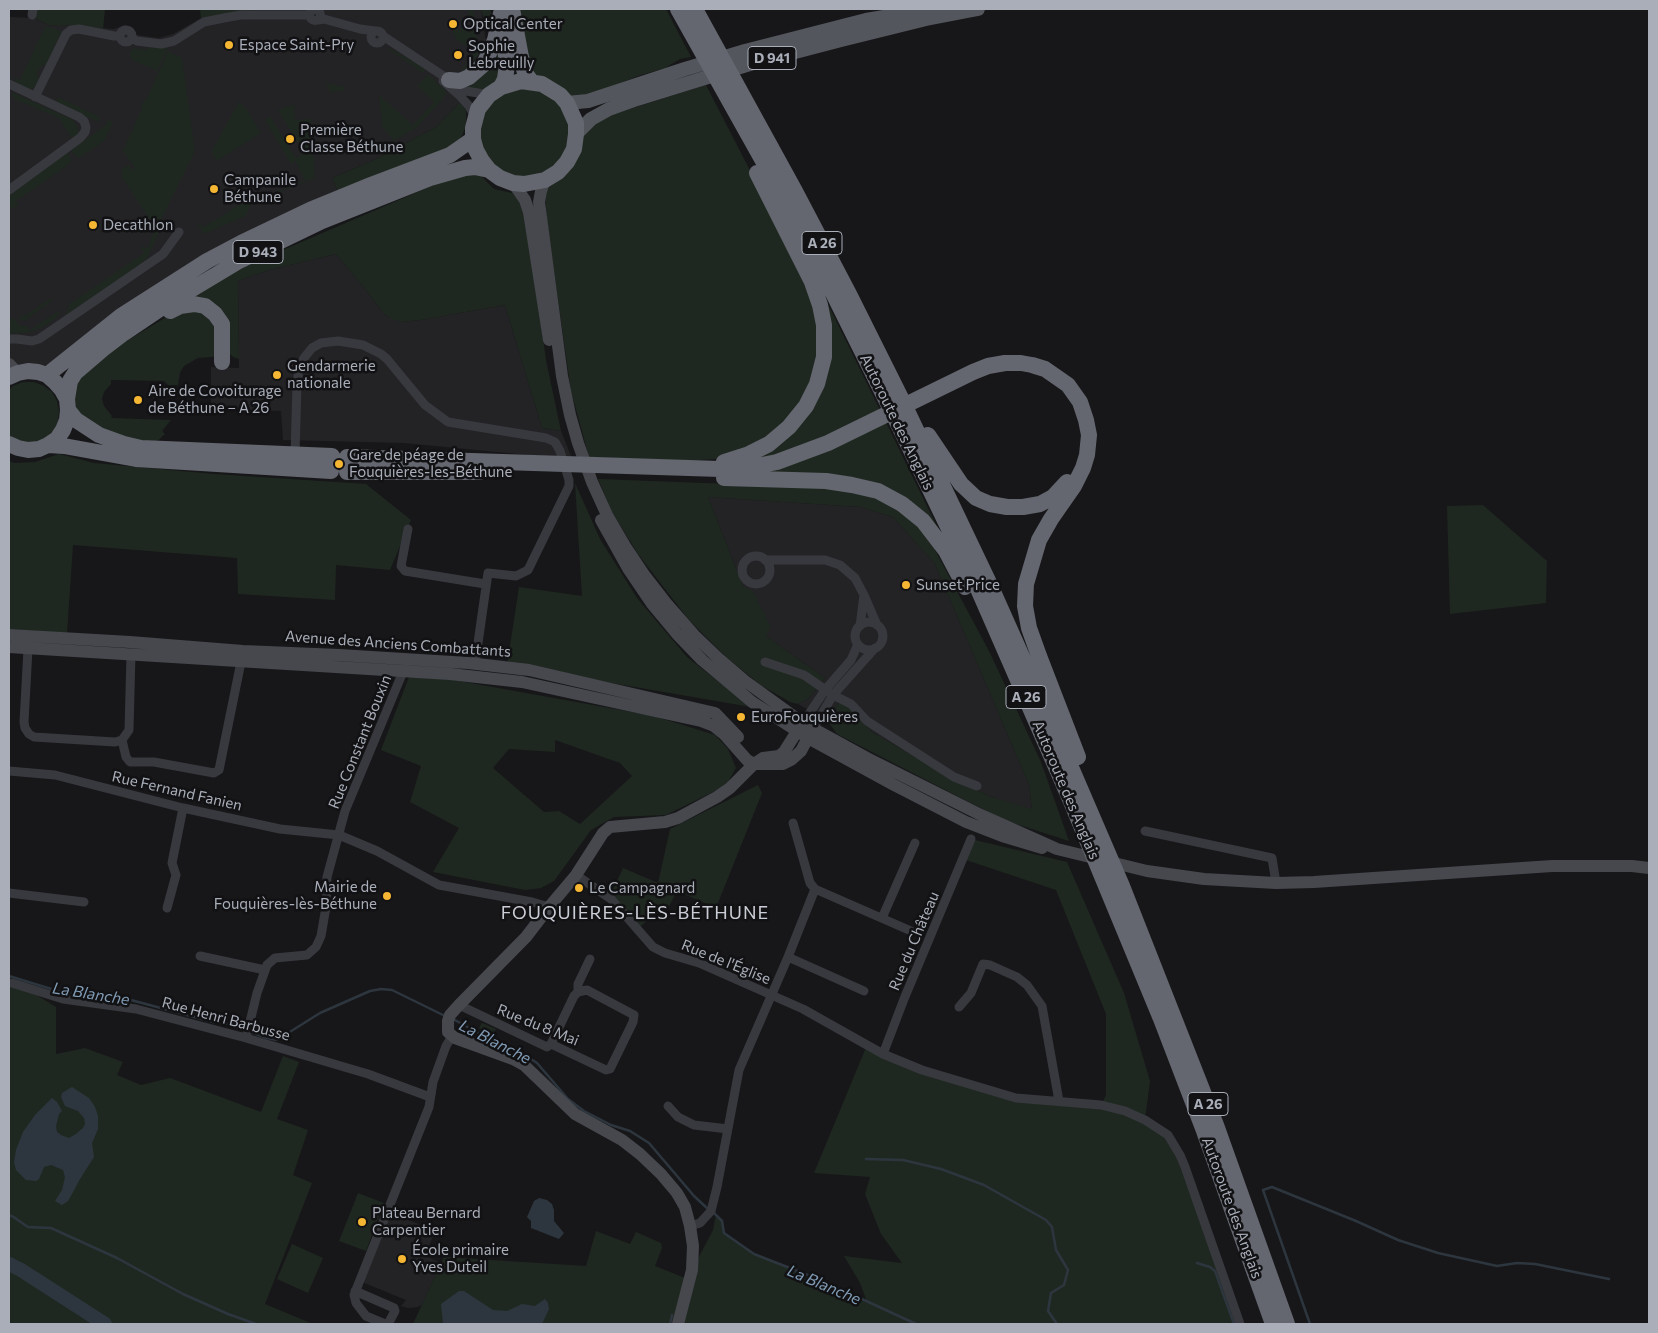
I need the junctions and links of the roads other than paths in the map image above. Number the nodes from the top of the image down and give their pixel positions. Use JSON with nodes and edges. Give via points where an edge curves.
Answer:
{"nodes":[{"id":1,"x":678,"y":9,"type":"edge"},
{"id":2,"x":695,"y":9,"type":"edge"},
{"id":3,"x":932,"y":9,"type":"edge"},
{"id":4,"x":978,"y":9,"type":"edge"},
{"id":5,"x":504,"y":10,"type":"edge"},
{"id":6,"x":697,"y":37,"type":"junction"},
{"id":7,"x":442,"y":75,"type":"junction"},
{"id":8,"x":531,"y":81,"type":"junction"},
{"id":9,"x":9,"y":84,"type":"edge"},
{"id":10,"x":495,"y":91,"type":"junction"},
{"id":11,"x":729,"y":93,"type":"junction"},
{"id":12,"x":36,"y":97,"type":"junction"},
{"id":13,"x":568,"y":104,"type":"junction"},
{"id":14,"x":475,"y":117,"type":"junction"},
{"id":15,"x":576,"y":134,"type":"junction"},
{"id":16,"x":473,"y":139,"type":"junction"},
{"id":17,"x":489,"y":170,"type":"junction"},
{"id":18,"x":545,"y":180,"type":"junction"},
{"id":19,"x":513,"y":183,"type":"junction"},
{"id":20,"x":9,"y":190,"type":"edge"},
{"id":21,"x":179,"y":232,"type":"dead end"},
{"id":22,"x":124,"y":333,"type":"junction"},
{"id":23,"x":9,"y":339,"type":"edge"},
{"id":24,"x":222,"y":362,"type":"dead end"},
{"id":25,"x":12,"y":371,"type":"edge"},
{"id":26,"x":47,"y":376,"type":"junction"},
{"id":27,"x":933,"y":395,"type":"junction"},
{"id":28,"x":901,"y":398,"type":"junction"},
{"id":29,"x":68,"y":404,"type":"junction"},
{"id":30,"x":9,"y":444,"type":"edge"},
{"id":31,"x":48,"y":445,"type":"junction"},
{"id":32,"x":296,"y":455,"type":"junction"},
{"id":33,"x":339,"y":464,"type":"junction"},
{"id":34,"x":693,"y":472,"type":"junction"},
{"id":35,"x":408,"y":529,"type":"dead end"},
{"id":36,"x":765,"y":560,"type":"dead end"},
{"id":37,"x":485,"y":584,"type":"junction"},
{"id":38,"x":864,"y":595,"type":"junction"},
{"id":39,"x":877,"y":625,"type":"junction"},
{"id":40,"x":860,"y":626,"type":"junction"},
{"id":41,"x":9,"y":635,"type":"edge"},
{"id":42,"x":858,"y":644,"type":"junction"},
{"id":43,"x":9,"y":647,"type":"edge"},
{"id":44,"x":875,"y":648,"type":"junction"},
{"id":45,"x":28,"y":649,"type":"junction"},
{"id":46,"x":131,"y":654,"type":"junction"},
{"id":47,"x":242,"y":656,"type":"junction"},
{"id":48,"x":765,"y":662,"type":"dead end"},
{"id":49,"x":475,"y":664,"type":"junction"},
{"id":50,"x":405,"y":665,"type":"junction"},
{"id":51,"x":829,"y":692,"type":"junction"},
{"id":52,"x":1030,"y":707,"type":"junction"},
{"id":53,"x":805,"y":730,"type":"junction"},
{"id":54,"x":122,"y":740,"type":"junction"},
{"id":55,"x":754,"y":764,"type":"junction"},
{"id":56,"x":9,"y":771,"type":"edge"},
{"id":57,"x":978,"y":786,"type":"dead end"},
{"id":58,"x":183,"y":808,"type":"junction"},
{"id":59,"x":793,"y":823,"type":"dead end"},
{"id":60,"x":1145,"y":831,"type":"dead end"},
{"id":61,"x":339,"y":835,"type":"junction"},
{"id":62,"x":971,"y":839,"type":"dead end"},
{"id":63,"x":916,"y":842,"type":"dead end"},
{"id":64,"x":1649,"y":868,"type":"edge"},
{"id":65,"x":576,"y":875,"type":"junction"},
{"id":66,"x":1276,"y":883,"type":"junction"},
{"id":67,"x":1122,"y":886,"type":"junction"},
{"id":68,"x":815,"y":889,"type":"junction"},
{"id":69,"x":9,"y":893,"type":"edge"},
{"id":70,"x":84,"y":902,"type":"dead end"},
{"id":71,"x":549,"y":907,"type":"junction"},
{"id":72,"x":168,"y":908,"type":"dead end"},
{"id":73,"x":882,"y":918,"type":"junction"},
{"id":74,"x":911,"y":931,"type":"dead end"},
{"id":75,"x":200,"y":956,"type":"dead end"},
{"id":76,"x":788,"y":957,"type":"junction"},
{"id":77,"x":590,"y":959,"type":"dead end"},
{"id":78,"x":265,"y":970,"type":"junction"},
{"id":79,"x":12,"y":983,"type":"dead end"},
{"id":80,"x":864,"y":991,"type":"dead end"},
{"id":81,"x":578,"y":992,"type":"junction"},
{"id":82,"x":771,"y":995,"type":"junction"},
{"id":83,"x":959,"y":1007,"type":"dead end"},
{"id":84,"x":452,"y":1014,"type":"junction"},
{"id":85,"x":248,"y":1034,"type":"junction"},
{"id":86,"x":452,"y":1036,"type":"junction"},
{"id":87,"x":550,"y":1044,"type":"junction"},
{"id":88,"x":883,"y":1054,"type":"junction"},
{"id":89,"x":430,"y":1097,"type":"junction"},
{"id":90,"x":1059,"y":1101,"type":"junction"},
{"id":91,"x":668,"y":1106,"type":"dead end"},
{"id":92,"x":728,"y":1129,"type":"junction"},
{"id":93,"x":690,"y":1226,"type":"junction"},
{"id":94,"x":355,"y":1291,"type":"junction"},
{"id":95,"x":386,"y":1324,"type":"edge"},
{"id":96,"x":678,"y":1324,"type":"edge"},
{"id":97,"x":1240,"y":1324,"type":"edge"},
{"id":98,"x":1274,"y":1324,"type":"edge"},
{"id":99,"x":1287,"y":1324,"type":"edge"}],
"edges":[{"from":1,"to":6,"type":"highway","name":"Autoroute des Anglais","number":"A 26"},
{"from":2,"to":6,"type":"highway","name":"Autoroute des Anglais","number":"A 26"},
{"from":3,"to":13,"type":"main road","number":"D 941","via":[[866,20],[754,49],[588,101]]},
{"from":4,"to":15,"type":"main road","number":"D 941","via":[[840,40],[637,99],[609,109]]},
{"from":5,"to":7,"type":"highway","via":[[484,64],[460,80]]},
{"from":5,"to":8,"type":"highway"},
{"from":5,"to":10,"type":"highway","via":[[507,65],[504,79]]},
{"from":6,"to":11,"type":"highway","name":"Autoroute des Anglais","number":"A 26"},
{"from":7,"to":10,"type":"street","via":[[466,90]]},
{"from":7,"to":12,"type":"street","via":[[369,29],[318,17],[241,15],[204,22],[174,41],[161,44],[132,38],[124,42],[120,36],[71,30],[66,34]]},
{"from":7,"to":14,"type":"street","via":[[446,85],[460,96]]},
{"from":8,"to":10,"type":"highway","via":[[521,81]]},
{"from":8,"to":13,"type":"highway","via":[[552,88]]},
{"from":9,"to":12,"type":"street"},
{"from":10,"to":14,"type":"highway","via":[[483,102]]},
{"from":11,"to":28,"type":"highway","name":"Autoroute des Anglais","number":"A 26","via":[[795,191]]},
{"from":11,"to":34,"type":"highway","via":[[812,282],[824,325],[824,357],[817,384],[806,406],[770,444]]},
{"from":11,"to":52,"type":"highway","name":"Autoroute des Anglais","number":"A 26","via":[[906,440]]},
{"from":12,"to":20,"type":"street","via":[[79,117],[86,126],[85,132]]},
{"from":13,"to":15,"type":"highway","via":[[576,123]]},
{"from":14,"to":16,"type":"highway"},
{"from":15,"to":18,"type":"highway","via":[[568,162]]},
{"from":16,"to":17,"type":"highway"},
{"from":16,"to":26,"type":"highway","number":"D 943","via":[[450,155],[310,210],[215,257],[121,316]]},
{"from":17,"to":19,"type":"highway"},
{"from":17,"to":22,"type":"highway","number":"D 943","via":[[464,168],[430,178],[322,221],[239,262]]},
{"from":18,"to":19,"type":"highway"},
{"from":18,"to":53,"type":"street","via":[[539,202],[562,376],[578,443],[607,516],[645,576],[694,635]]},
{"from":19,"to":53,"type":"street","via":[[529,212],[560,407],[578,468],[609,537],[652,604],[702,660],[752,702]]},
{"from":21,"to":23,"type":"street","via":[[164,254],[39,339]]},
{"from":22,"to":24,"type":"highway","via":[[176,307],[205,306],[222,324]]},
{"from":22,"to":29,"type":"highway","number":"D 943","via":[[76,373],[70,381]]},
{"from":25,"to":26,"type":"highway","via":[[38,372]]},
{"from":26,"to":29,"type":"highway","via":[[59,386]]},
{"from":27,"to":28,"type":"highway","via":[[995,372],[1014,369],[1042,374],[1062,388],[1074,404],[1080,422],[1080,456],[1072,477],[1053,497],[1040,504],[1006,507],[976,498],[961,484]]},
{"from":27,"to":34,"type":"highway","via":[[806,458],[758,470]]},
{"from":27,"to":67,"type":"highway","via":[[973,372],[1005,363],[1045,369],[1068,385],[1080,402],[1089,435],[1087,455],[1074,486],[1039,540],[1026,584],[1025,606],[1038,656],[1106,831]]},
{"from":28,"to":67,"type":"highway","name":"Autoroute des Anglais","number":"A 26","via":[[995,596]]},
{"from":29,"to":31,"type":"highway","via":[[63,430]]},
{"from":29,"to":32,"type":"highway","via":[[76,420],[98,435],[141,448]]},
{"from":30,"to":31,"type":"highway","via":[[28,450]]},
{"from":31,"to":33,"type":"highway","via":[[136,459]]},
{"from":32,"to":33,"type":"highway"},
{"from":32,"to":37,"type":"street","via":[[297,375],[312,348],[338,341],[372,348],[387,359],[425,406],[448,422],[555,442],[569,480],[556,514],[528,570],[516,576],[488,572]]},
{"from":33,"to":34,"type":"highway"},
{"from":34,"to":52,"type":"highway","via":[[826,481],[878,491],[902,504],[923,521],[946,551]]},
{"from":35,"to":37,"type":"street","via":[[401,566],[405,571]]},
{"from":36,"to":38,"type":"street","via":[[833,562],[855,578]]},
{"from":37,"to":49,"type":"street"},
{"from":38,"to":39,"type":"street"},
{"from":38,"to":40,"type":"street"},
{"from":39,"to":40,"type":"street","via":[[868,622]]},
{"from":39,"to":44,"type":"street","via":[[882,639]]},
{"from":40,"to":42,"type":"street","via":[[856,632]]},
{"from":41,"to":47,"type":"street","name":"Avenue des Anciens Combattants","via":[[130,642]]},
{"from":42,"to":44,"type":"street","via":[[866,649]]},
{"from":42,"to":51,"type":"street"},
{"from":43,"to":45,"type":"street","name":"Avenue des Anciens Combattants"},
{"from":44,"to":51,"type":"street"},
{"from":45,"to":46,"type":"street","name":"Avenue des Anciens Combattants"},
{"from":45,"to":54,"type":"street","via":[[24,722],[29,734]]},
{"from":46,"to":47,"type":"street","name":"Avenue des Anciens Combattants"},
{"from":46,"to":54,"type":"street","via":[[129,730]]},
{"from":47,"to":50,"type":"street","name":"Avenue des Anciens Combattants"},
{"from":47,"to":54,"type":"street","via":[[219,770],[214,774],[154,762],[130,762]]},
{"from":48,"to":51,"type":"street","via":[[804,675]]},
{"from":49,"to":50,"type":"street","name":"Avenue des Anciens Combattants"},
{"from":49,"to":55,"type":"street","name":"Avenue des Anciens Combattants","via":[[530,670],[715,713],[753,755]]},
{"from":50,"to":55,"type":"street","name":"Avenue des Anciens Combattants","via":[[522,682],[685,716],[714,726]]},
{"from":50,"to":61,"type":"street","name":"Rue Constant Bouxin","via":[[345,811]]},
{"from":51,"to":53,"type":"street"},
{"from":51,"to":57,"type":"street","via":[[954,777]]},
{"from":52,"to":98,"type":"highway","name":"Autoroute des Anglais","number":"A 26","via":[[1161,1018]]},
{"from":53,"to":55,"type":"street","via":[[779,756],[763,758]]},
{"from":53,"to":66,"type":"street","via":[[1056,849],[1147,871],[1204,879]]},
{"from":55,"to":65,"type":"street","via":[[730,788],[678,818],[610,827]]},
{"from":56,"to":58,"type":"street","name":"Rue Fernand Fanien","via":[[55,775]]},
{"from":58,"to":61,"type":"street","name":"Rue Fernand Fanien","via":[[280,829]]},
{"from":58,"to":72,"type":"street","via":[[172,863],[176,875]]},
{"from":59,"to":68,"type":"street","via":[[810,883]]},
{"from":60,"to":66,"type":"street","via":[[1272,858]]},
{"from":61,"to":71,"type":"street","name":"Rue Fernand Fanien","via":[[377,851],[439,885]]},
{"from":61,"to":78,"type":"street","name":"Rue Constant Bouxin","via":[[327,877],[326,907],[316,947],[307,955],[276,958]]},
{"from":62,"to":88,"type":"street","name":"Rue du Château"},
{"from":63,"to":73,"type":"street"},
{"from":64,"to":66,"type":"street","via":[[1552,866]]},
{"from":65,"to":71,"type":"street"},
{"from":65,"to":82,"type":"street","name":"Rue de l'Église","via":[[611,899],[653,947],[699,963]]},
{"from":67,"to":99,"type":"highway","name":"Autoroute des Anglais","number":"A 26","via":[[1216,1125]]},
{"from":68,"to":73,"type":"street"},
{"from":68,"to":76,"type":"street"},
{"from":69,"to":70,"type":"street"},
{"from":71,"to":84,"type":"street","via":[[526,937]]},
{"from":73,"to":74,"type":"street"},
{"from":75,"to":78,"type":"street"},
{"from":76,"to":80,"type":"street"},
{"from":76,"to":82,"type":"street"},
{"from":77,"to":81,"type":"street","via":[[578,984]]},
{"from":78,"to":85,"type":"street"},
{"from":79,"to":85,"type":"street","name":"Rue Henri Barbusse","via":[[63,999],[136,1008]]},
{"from":81,"to":87,"type":"street"},
{"from":81,"to":87,"type":"street","name":"Rue du 8 Mai","via":[[587,990],[634,1015],[610,1069]]},
{"from":82,"to":88,"type":"street","name":"Rue de l'Église"},
{"from":82,"to":92,"type":"street","via":[[739,1070]]},
{"from":83,"to":90,"type":"street","via":[[971,993],[983,964],[1017,977],[1027,986],[1042,1006]]},
{"from":84,"to":86,"type":"street","via":[[448,1032]]},
{"from":84,"to":87,"type":"street","name":"Rue du 8 Mai","via":[[547,1047]]},
{"from":85,"to":89,"type":"street","name":"Rue Henri Barbusse"},
{"from":86,"to":89,"type":"street"},
{"from":86,"to":93,"type":"street","via":[[524,1065],[575,1114],[640,1154],[677,1193]]},
{"from":88,"to":90,"type":"street","name":"Rue de l'Église","via":[[922,1070],[1016,1098]]},
{"from":89,"to":94,"type":"street","via":[[429,1107]]},
{"from":90,"to":97,"type":"street","name":"Rue de l'Église","via":[[1125,1111],[1168,1135],[1185,1168]]},
{"from":91,"to":92,"type":"street","via":[[678,1117],[694,1125]]},
{"from":92,"to":93,"type":"street","via":[[711,1210],[700,1223]]},
{"from":93,"to":96,"type":"street","via":[[692,1270]]},
{"from":94,"to":95,"type":"street","via":[[356,1303],[366,1316]]},
{"from":94,"to":95,"type":"street","via":[[394,1308]]}]}
